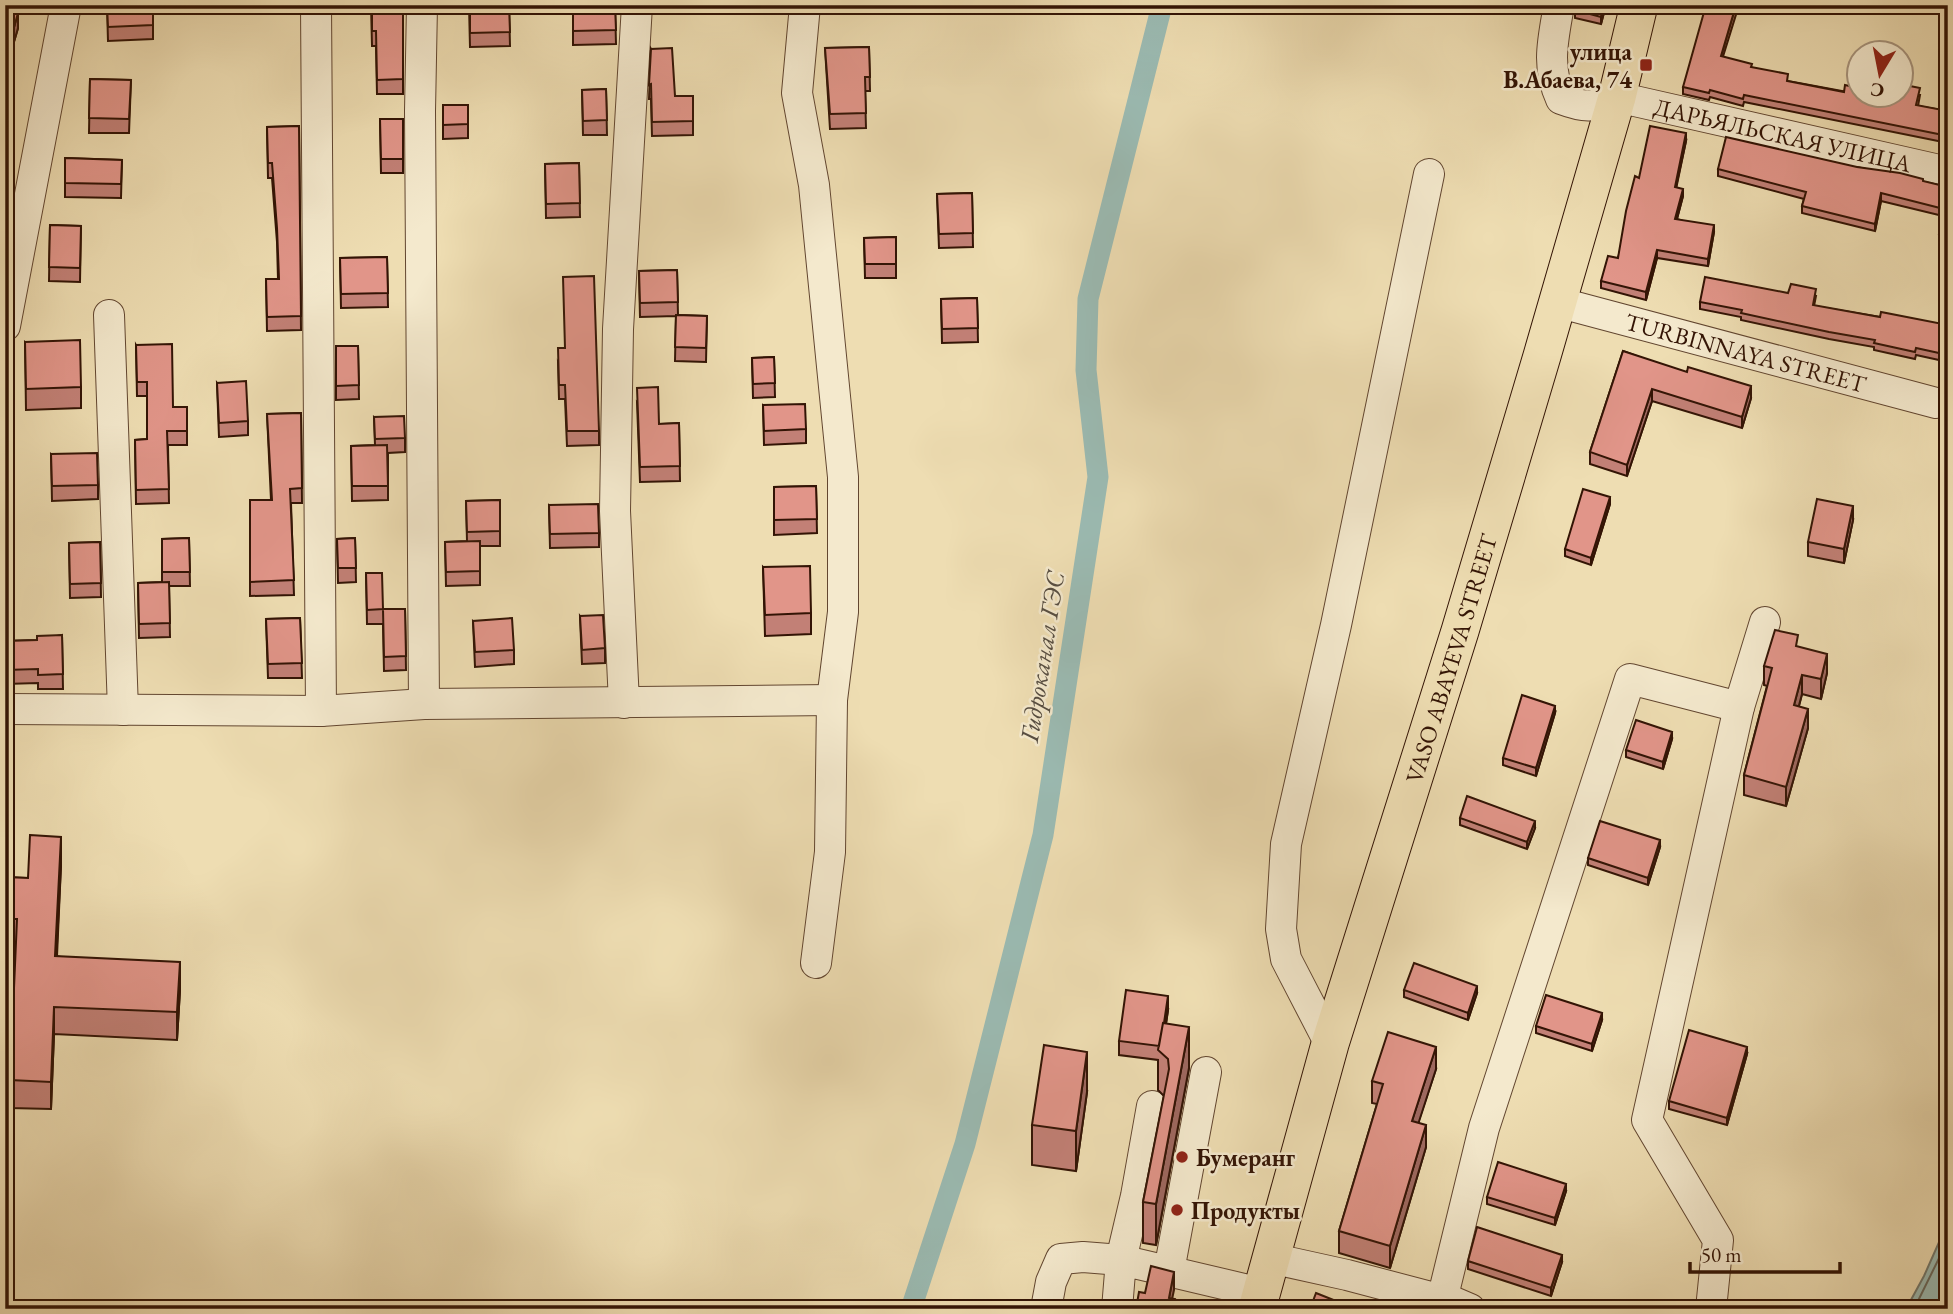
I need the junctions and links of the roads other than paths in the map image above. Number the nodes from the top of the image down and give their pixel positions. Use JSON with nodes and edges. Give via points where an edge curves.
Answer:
{"nodes":[{"id":1,"x":66,"y":5,"type":"edge"},
{"id":2,"x":316,"y":5,"type":"edge"},
{"id":3,"x":422,"y":5,"type":"edge"},
{"id":4,"x":637,"y":5,"type":"edge"},
{"id":5,"x":805,"y":5,"type":"edge"},
{"id":6,"x":1559,"y":5,"type":"edge"},
{"id":7,"x":1639,"y":5,"type":"edge"},
{"id":8,"x":1617,"y":97,"type":"junction"},
{"id":9,"x":1948,"y":172,"type":"edge"},
{"id":10,"x":1429,"y":174,"type":"dead end"},
{"id":11,"x":1556,"y":304,"type":"junction"},
{"id":12,"x":109,"y":315,"type":"dead end"},
{"id":13,"x":5,"y":326,"type":"edge"},
{"id":14,"x":1936,"y":403,"type":"dead end"},
{"id":15,"x":1765,"y":622,"type":"dead end"},
{"id":16,"x":832,"y":700,"type":"junction"},
{"id":17,"x":624,"y":703,"type":"junction"},
{"id":18,"x":424,"y":704,"type":"junction"},
{"id":19,"x":1739,"y":708,"type":"junction"},
{"id":20,"x":5,"y":709,"type":"edge"},
{"id":21,"x":123,"y":710,"type":"junction"},
{"id":22,"x":321,"y":711,"type":"junction"},
{"id":23,"x":816,"y":962,"type":"dead end"},
{"id":24,"x":1330,"y":1044,"type":"junction"},
{"id":25,"x":1206,"y":1072,"type":"dead end"},
{"id":26,"x":1152,"y":1106,"type":"dead end"},
{"id":27,"x":1270,"y":1258,"type":"junction"},
{"id":28,"x":1121,"y":1260,"type":"junction"},
{"id":29,"x":1169,"y":1272,"type":"junction"},
{"id":30,"x":1441,"y":1300,"type":"junction"},
{"id":31,"x":1259,"y":1301,"type":"edge"},
{"id":32,"x":1046,"y":1309,"type":"edge"},
{"id":33,"x":1117,"y":1309,"type":"edge"},
{"id":34,"x":1470,"y":1309,"type":"edge"},
{"id":35,"x":1711,"y":1309,"type":"edge"}],
"edges":[{"from":1,"to":13,"type":"street"},
{"from":2,"to":22,"type":"street"},
{"from":3,"to":18,"type":"street"},
{"from":4,"to":17,"type":"street","via":[[618,329],[615,511]]},
{"from":5,"to":16,"type":"street","via":[[797,93],[814,185],[843,477],[843,612]]},
{"from":6,"to":8,"type":"street","via":[[1550,53],[1561,99],[1597,106]]},
{"from":7,"to":8,"type":"main road","name":"VASO ABAYEVA STREET"},
{"from":8,"to":9,"type":"street","name":"ДАРЬЯЛЬСКАЯ УЛИЦА"},
{"from":8,"to":11,"type":"main road","name":"VASO ABAYEVA STREET"},
{"from":10,"to":24,"type":"street","via":[[1286,844],[1281,929],[1286,959]]},
{"from":11,"to":14,"type":"street","name":"TURBINNAYA STREET"},
{"from":11,"to":24,"type":"main road","name":"VASO ABAYEVA STREET","via":[[1464,618]]},
{"from":12,"to":21,"type":"street"},
{"from":15,"to":19,"type":"street"},
{"from":16,"to":17,"type":"street"},
{"from":16,"to":23,"type":"street","via":[[830,852]]},
{"from":17,"to":18,"type":"street"},
{"from":18,"to":22,"type":"street"},
{"from":19,"to":30,"type":"street","via":[[1630,679],[1484,1128]]},
{"from":19,"to":35,"type":"street","via":[[1647,1120],[1718,1240]]},
{"from":20,"to":21,"type":"street"},
{"from":21,"to":22,"type":"street"},
{"from":24,"to":27,"type":"main road","name":"VASO ABAYEVA STREET"},
{"from":25,"to":29,"type":"street"},
{"from":26,"to":28,"type":"street"},
{"from":27,"to":30,"type":"street"},
{"from":27,"to":31,"type":"main road","name":"VASO ABAYEVA STREET"},
{"from":28,"to":29,"type":"street"},
{"from":28,"to":32,"type":"street","via":[[1061,1259]]},
{"from":28,"to":33,"type":"street"},
{"from":29,"to":31,"type":"street"},
{"from":30,"to":34,"type":"street"}]}
